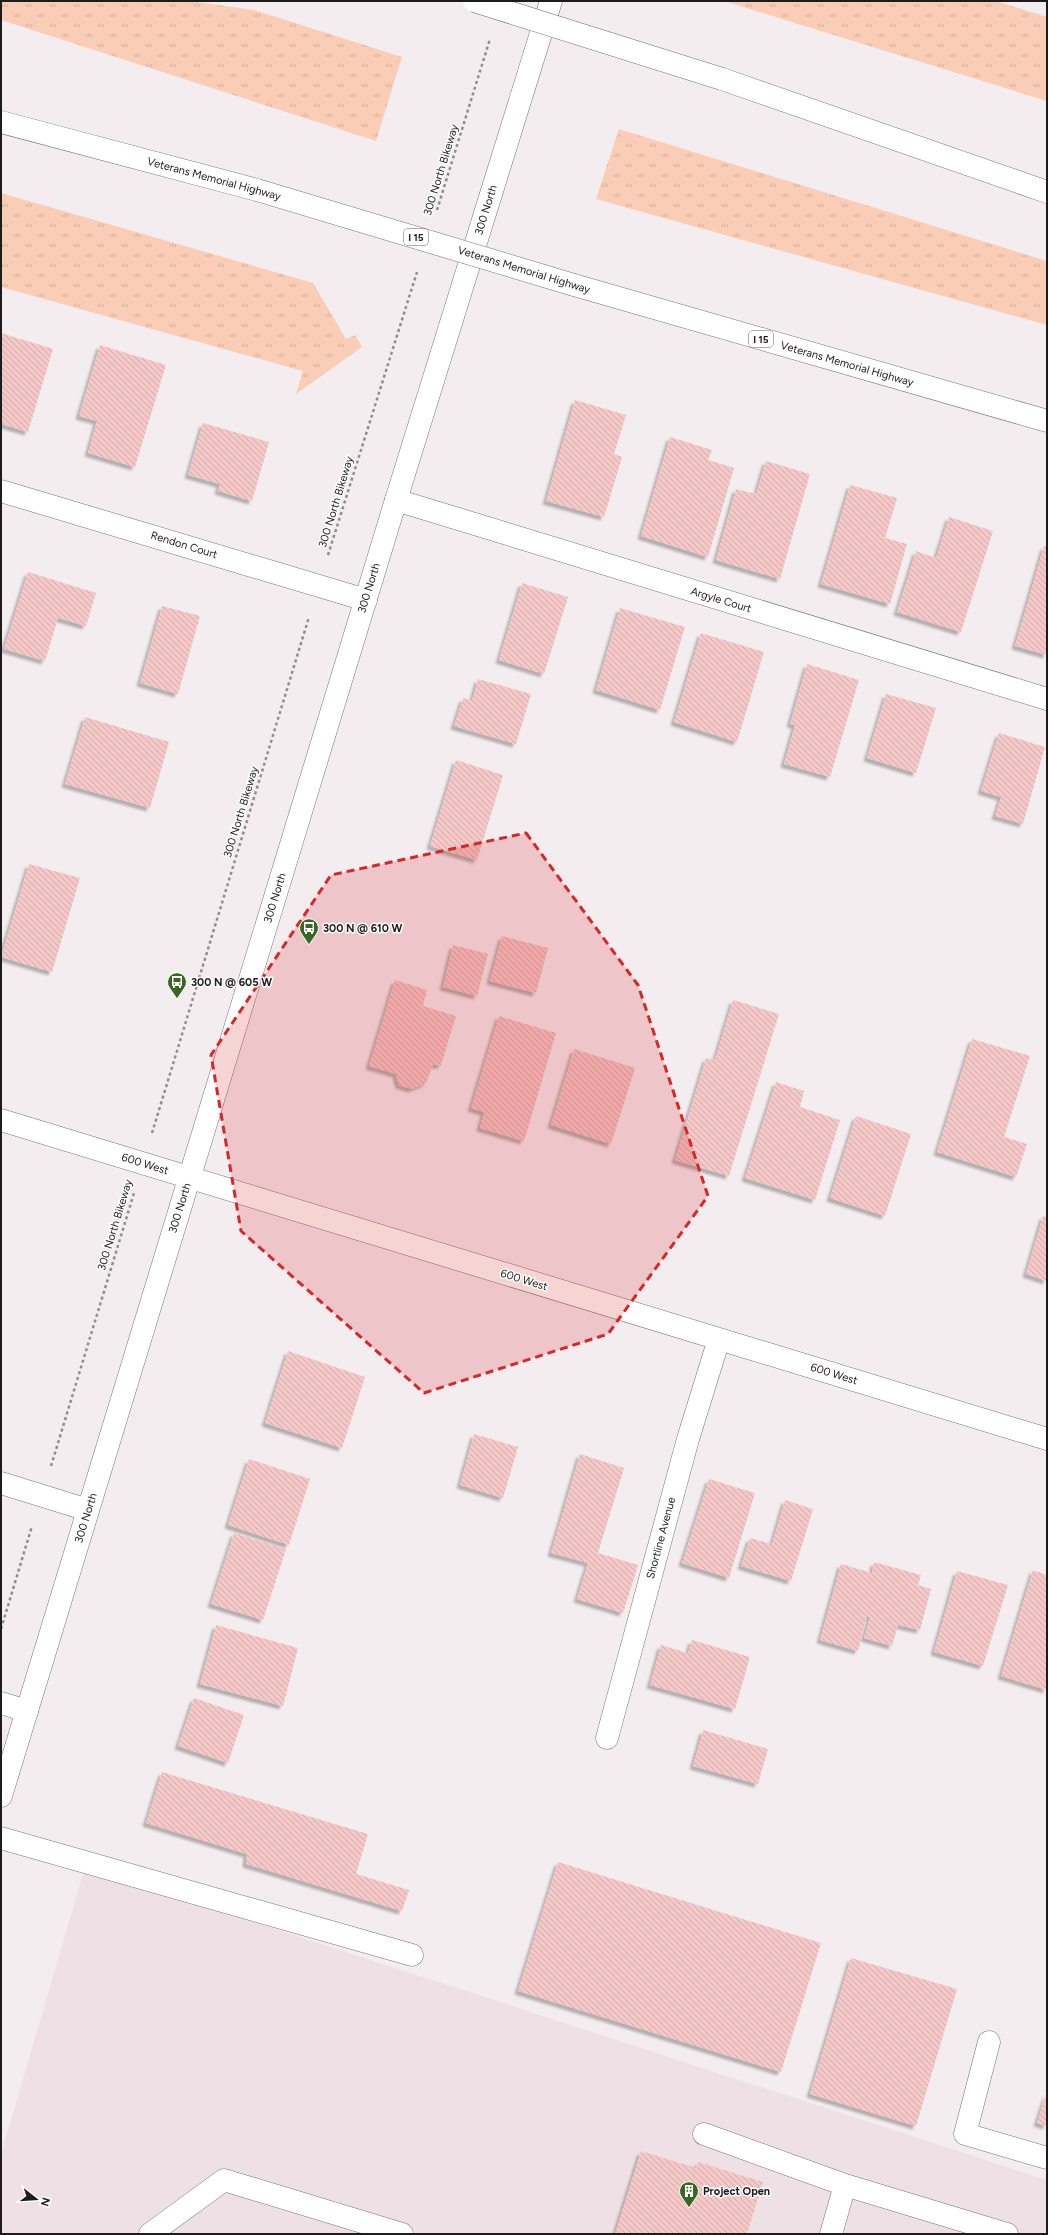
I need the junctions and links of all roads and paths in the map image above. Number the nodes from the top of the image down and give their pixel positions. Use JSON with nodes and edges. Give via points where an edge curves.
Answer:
{"nodes":[{"id":1,"x":474,"y":1,"type":"edge"},
{"id":2,"x":551,"y":1,"type":"edge"},
{"id":3,"x":492,"y":31,"type":"dead end"},
{"id":4,"x":1,"y":122,"type":"edge"},
{"id":5,"x":1044,"y":191,"type":"edge"},
{"id":6,"x":435,"y":214,"type":"dead end"},
{"id":7,"x":419,"y":267,"type":"dead end"},
{"id":8,"x":948,"y":393,"type":"junction"},
{"id":9,"x":1047,"y":421,"type":"edge"},
{"id":10,"x":1047,"y":430,"type":"edge"},
{"id":11,"x":1,"y":491,"type":"edge"},
{"id":12,"x":396,"y":500,"type":"junction"},
{"id":13,"x":319,"y":586,"type":"junction"},
{"id":14,"x":366,"y":600,"type":"junction"},
{"id":15,"x":1047,"y":699,"type":"edge"},
{"id":16,"x":1,"y":1120,"type":"edge"},
{"id":17,"x":143,"y":1163,"type":"junction"},
{"id":18,"x":189,"y":1178,"type":"junction"},
{"id":19,"x":719,"y":1339,"type":"junction"},
{"id":20,"x":1047,"y":1439,"type":"edge"},
{"id":21,"x":1,"y":1483,"type":"edge"},
{"id":22,"x":42,"y":1495,"type":"junction"},
{"id":23,"x":88,"y":1510,"type":"junction"},
{"id":24,"x":1,"y":1629,"type":"edge"},
{"id":25,"x":1,"y":1703,"type":"edge"},
{"id":26,"x":27,"y":1711,"type":"junction"},
{"id":27,"x":607,"y":1738,"type":"dead end"},
{"id":28,"x":1,"y":1796,"type":"edge"},
{"id":29,"x":1,"y":1838,"type":"edge"},
{"id":30,"x":412,"y":1955,"type":"dead end"},
{"id":31,"x":990,"y":2042,"type":"dead end"},
{"id":32,"x":704,"y":2134,"type":"dead end"},
{"id":33,"x":1047,"y":2158,"type":"edge"},
{"id":34,"x":845,"y":2185,"type":"junction"},
{"id":35,"x":150,"y":2234,"type":"edge"},
{"id":36,"x":402,"y":2234,"type":"edge"},
{"id":37,"x":831,"y":2234,"type":"edge"},
{"id":38,"x":1007,"y":2234,"type":"edge"}],
"edges":[{"from":1,"to":5,"type":"main road","bridge":true,"via":[[722,79]]},
{"from":2,"to":12,"type":"main road","name":"300 North"},
{"from":3,"to":6,"type":"path","name":"300 North Bikeway"},
{"from":4,"to":8,"type":"main road","name":"Veterans Memorial Highway","number":"I 15","bridge":true,"via":[[257,190]]},
{"from":7,"to":13,"type":"path","name":"300 North Bikeway"},
{"from":8,"to":9,"type":"main road","name":"Veterans Memorial Highway","number":"I 15"},
{"from":8,"to":10,"type":"main road"},
{"from":11,"to":13,"type":"main road","name":"Rendon Court"},
{"from":12,"to":14,"type":"main road","name":"300 North"},
{"from":12,"to":15,"type":"main road","name":"Argyle Court"},
{"from":13,"to":14,"type":"main road","name":"Rendon Court"},
{"from":13,"to":17,"type":"path","name":"300 North Bikeway"},
{"from":14,"to":18,"type":"main road","name":"300 North"},
{"from":16,"to":17,"type":"main road","name":"600 West"},
{"from":17,"to":18,"type":"main road","name":"600 West"},
{"from":17,"to":22,"type":"path","name":"300 North Bikeway"},
{"from":18,"to":19,"type":"main road","name":"600 West"},
{"from":18,"to":23,"type":"main road","name":"300 North"},
{"from":19,"to":20,"type":"main road","name":"600 West"},
{"from":19,"to":27,"type":"main road","name":"Shortline Avenue","via":[[688,1439]]},
{"from":21,"to":22,"type":"main road"},
{"from":22,"to":23,"type":"main road"},
{"from":22,"to":24,"type":"path","name":"300 North Bikeway"},
{"from":23,"to":26,"type":"main road","name":"300 North"},
{"from":25,"to":26,"type":"main road"},
{"from":26,"to":28,"type":"main road","name":"300 North"},
{"from":29,"to":30,"type":"main road"},
{"from":31,"to":33,"type":"main road","via":[[965,2134]]},
{"from":32,"to":34,"type":"main road"},
{"from":34,"to":37,"type":"main road"},
{"from":34,"to":38,"type":"main road"},
{"from":35,"to":36,"type":"main road","via":[[224,2180]]}]}
